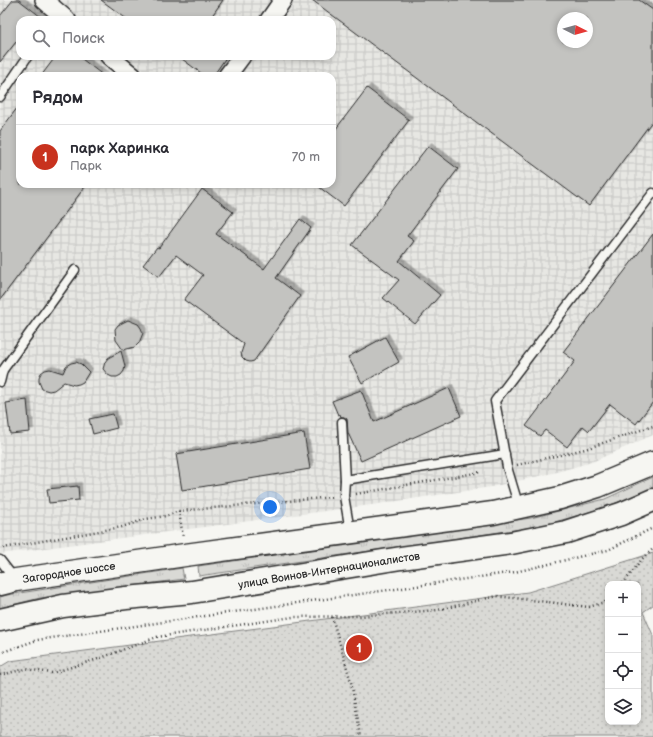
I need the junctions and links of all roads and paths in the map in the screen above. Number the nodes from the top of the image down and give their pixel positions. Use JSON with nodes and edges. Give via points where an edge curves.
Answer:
{"nodes":[{"id":1,"x":44,"y":0,"type":"edge"},
{"id":2,"x":283,"y":0,"type":"edge"},
{"id":3,"x":58,"y":16,"type":"edge"},
{"id":4,"x":272,"y":16,"type":"edge"},
{"id":5,"x":25,"y":60,"type":"edge"},
{"id":6,"x":114,"y":60,"type":"edge"},
{"id":7,"x":239,"y":60,"type":"edge"},
{"id":8,"x":17,"y":72,"type":"edge"},
{"id":9,"x":128,"y":72,"type":"edge"},
{"id":10,"x":230,"y":72,"type":"edge"},
{"id":11,"x":16,"y":74,"type":"edge"},
{"id":12,"x":0,"y":97,"type":"edge"},
{"id":13,"x":653,"y":193,"type":"edge"},
{"id":14,"x":75,"y":270,"type":"dead end"},
{"id":15,"x":0,"y":382,"type":"edge"},
{"id":16,"x":342,"y":422,"type":"dead end"},
{"id":17,"x":653,"y":426,"type":"edge"},
{"id":18,"x":505,"y":454,"type":"junction"},
{"id":19,"x":653,"y":463,"type":"edge"},
{"id":20,"x":507,"y":467,"type":"junction"},
{"id":21,"x":345,"y":480,"type":"junction"},
{"id":22,"x":344,"y":496,"type":"junction"},
{"id":23,"x":653,"y":500,"type":"edge"},
{"id":24,"x":519,"y":508,"type":"junction"},
{"id":25,"x":653,"y":528,"type":"edge"},
{"id":26,"x":350,"y":532,"type":"junction"},
{"id":27,"x":0,"y":549,"type":"edge"},
{"id":28,"x":653,"y":549,"type":"edge"},
{"id":29,"x":0,"y":560,"type":"edge"},
{"id":30,"x":625,"y":581,"type":"edge"},
{"id":31,"x":8,"y":582,"type":"edge"},
{"id":32,"x":605,"y":602,"type":"edge"},
{"id":33,"x":332,"y":617,"type":"junction"},
{"id":34,"x":0,"y":620,"type":"edge"},
{"id":35,"x":0,"y":653,"type":"edge"},
{"id":36,"x":0,"y":675,"type":"edge"},
{"id":37,"x":361,"y":737,"type":"edge"}],
"edges":[{"from":1,"to":3,"type":"street"},
{"from":2,"to":4,"type":"street"},
{"from":5,"to":8,"type":"lane"},
{"from":6,"to":9,"type":"street"},
{"from":7,"to":10,"type":"street"},
{"from":11,"to":12,"type":"lane"},
{"from":13,"to":18,"type":"lane","via":[[495,401]]},
{"from":14,"to":15,"type":"lane","via":[[3,370]]},
{"from":16,"to":21,"type":"lane"},
{"from":17,"to":20,"type":"path","via":[[585,449]]},
{"from":18,"to":20,"type":"lane"},
{"from":18,"to":21,"type":"lane"},
{"from":19,"to":24,"type":"main road","via":[[598,486]]},
{"from":20,"to":22,"type":"path"},
{"from":20,"to":24,"type":"lane"},
{"from":21,"to":22,"type":"lane"},
{"from":22,"to":26,"type":"lane"},
{"from":22,"to":27,"type":"path","via":[[180,512],[122,527]]},
{"from":23,"to":34,"type":"main road","name":"улица Воинов-Интернационалистов","via":[[621,514],[566,532],[511,543],[192,592],[63,606]]},
{"from":24,"to":26,"type":"main road"},
{"from":25,"to":35,"type":"path","via":[[608,550],[515,572],[37,640]]},
{"from":26,"to":31,"type":"main road","name":"Загородное шоссе"},
{"from":28,"to":30,"type":"path"},
{"from":29,"to":31,"type":"lane"},
{"from":32,"to":33,"type":"path","via":[[589,607],[497,596],[438,610]]},
{"from":33,"to":36,"type":"path","via":[[293,617],[157,636],[98,659],[52,673],[26,669]]},
{"from":33,"to":37,"type":"path","via":[[351,682]]}]}
